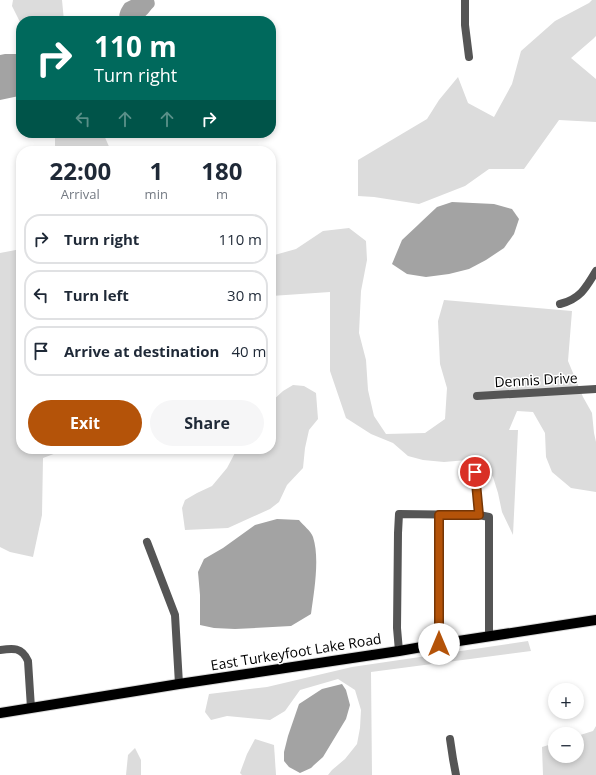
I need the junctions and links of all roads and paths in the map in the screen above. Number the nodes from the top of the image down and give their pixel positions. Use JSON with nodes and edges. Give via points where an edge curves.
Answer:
{"nodes":[{"id":1,"x":465,"y":0,"type":"edge"},
{"id":2,"x":469,"y":57,"type":"dead end"},
{"id":3,"x":596,"y":271,"type":"edge"},
{"id":4,"x":560,"y":304,"type":"dead end"},
{"id":5,"x":596,"y":389,"type":"edge"},
{"id":6,"x":477,"y":396,"type":"dead end"},
{"id":7,"x":475,"y":472,"type":"dead end"},
{"id":8,"x":439,"y":515,"type":"junction"},
{"id":9,"x":479,"y":515,"type":"junction"},
{"id":10,"x":147,"y":542,"type":"dead end"},
{"id":11,"x":596,"y":620,"type":"edge"},
{"id":12,"x":489,"y":636,"type":"junction"},
{"id":13,"x":439,"y":644,"type":"junction"},
{"id":14,"x":0,"y":650,"type":"edge"},
{"id":15,"x":399,"y":651,"type":"junction"},
{"id":16,"x":179,"y":684,"type":"junction"},
{"id":17,"x":31,"y":708,"type":"junction"},
{"id":18,"x":0,"y":713,"type":"edge"},
{"id":19,"x":450,"y":740,"type":"dead end"},
{"id":20,"x":456,"y":775,"type":"edge"}],
"edges":[{"from":1,"to":2,"type":"street"},
{"from":3,"to":4,"type":"street","via":[[583,292]]},
{"from":5,"to":6,"type":"street","name":"Dennis Drive"},
{"from":7,"to":9,"type":"street"},
{"from":8,"to":9,"type":"street"},
{"from":8,"to":13,"type":"street"},
{"from":8,"to":15,"type":"street","via":[[399,514]]},
{"from":9,"to":12,"type":"street","via":[[489,517]]},
{"from":10,"to":16,"type":"street","via":[[175,615]]},
{"from":11,"to":12,"type":"main road","name":"East Turkeyfoot Lake Road"},
{"from":12,"to":13,"type":"main road","name":"East Turkeyfoot Lake Road"},
{"from":13,"to":15,"type":"main road","name":"East Turkeyfoot Lake Road"},
{"from":14,"to":17,"type":"street","via":[[13,648],[26,655]]},
{"from":15,"to":16,"type":"main road","name":"East Turkeyfoot Lake Road"},
{"from":16,"to":17,"type":"main road","name":"East Turkeyfoot Lake Road"},
{"from":17,"to":18,"type":"main road","name":"East Turkeyfoot Lake Road"},
{"from":19,"to":20,"type":"street"}]}
